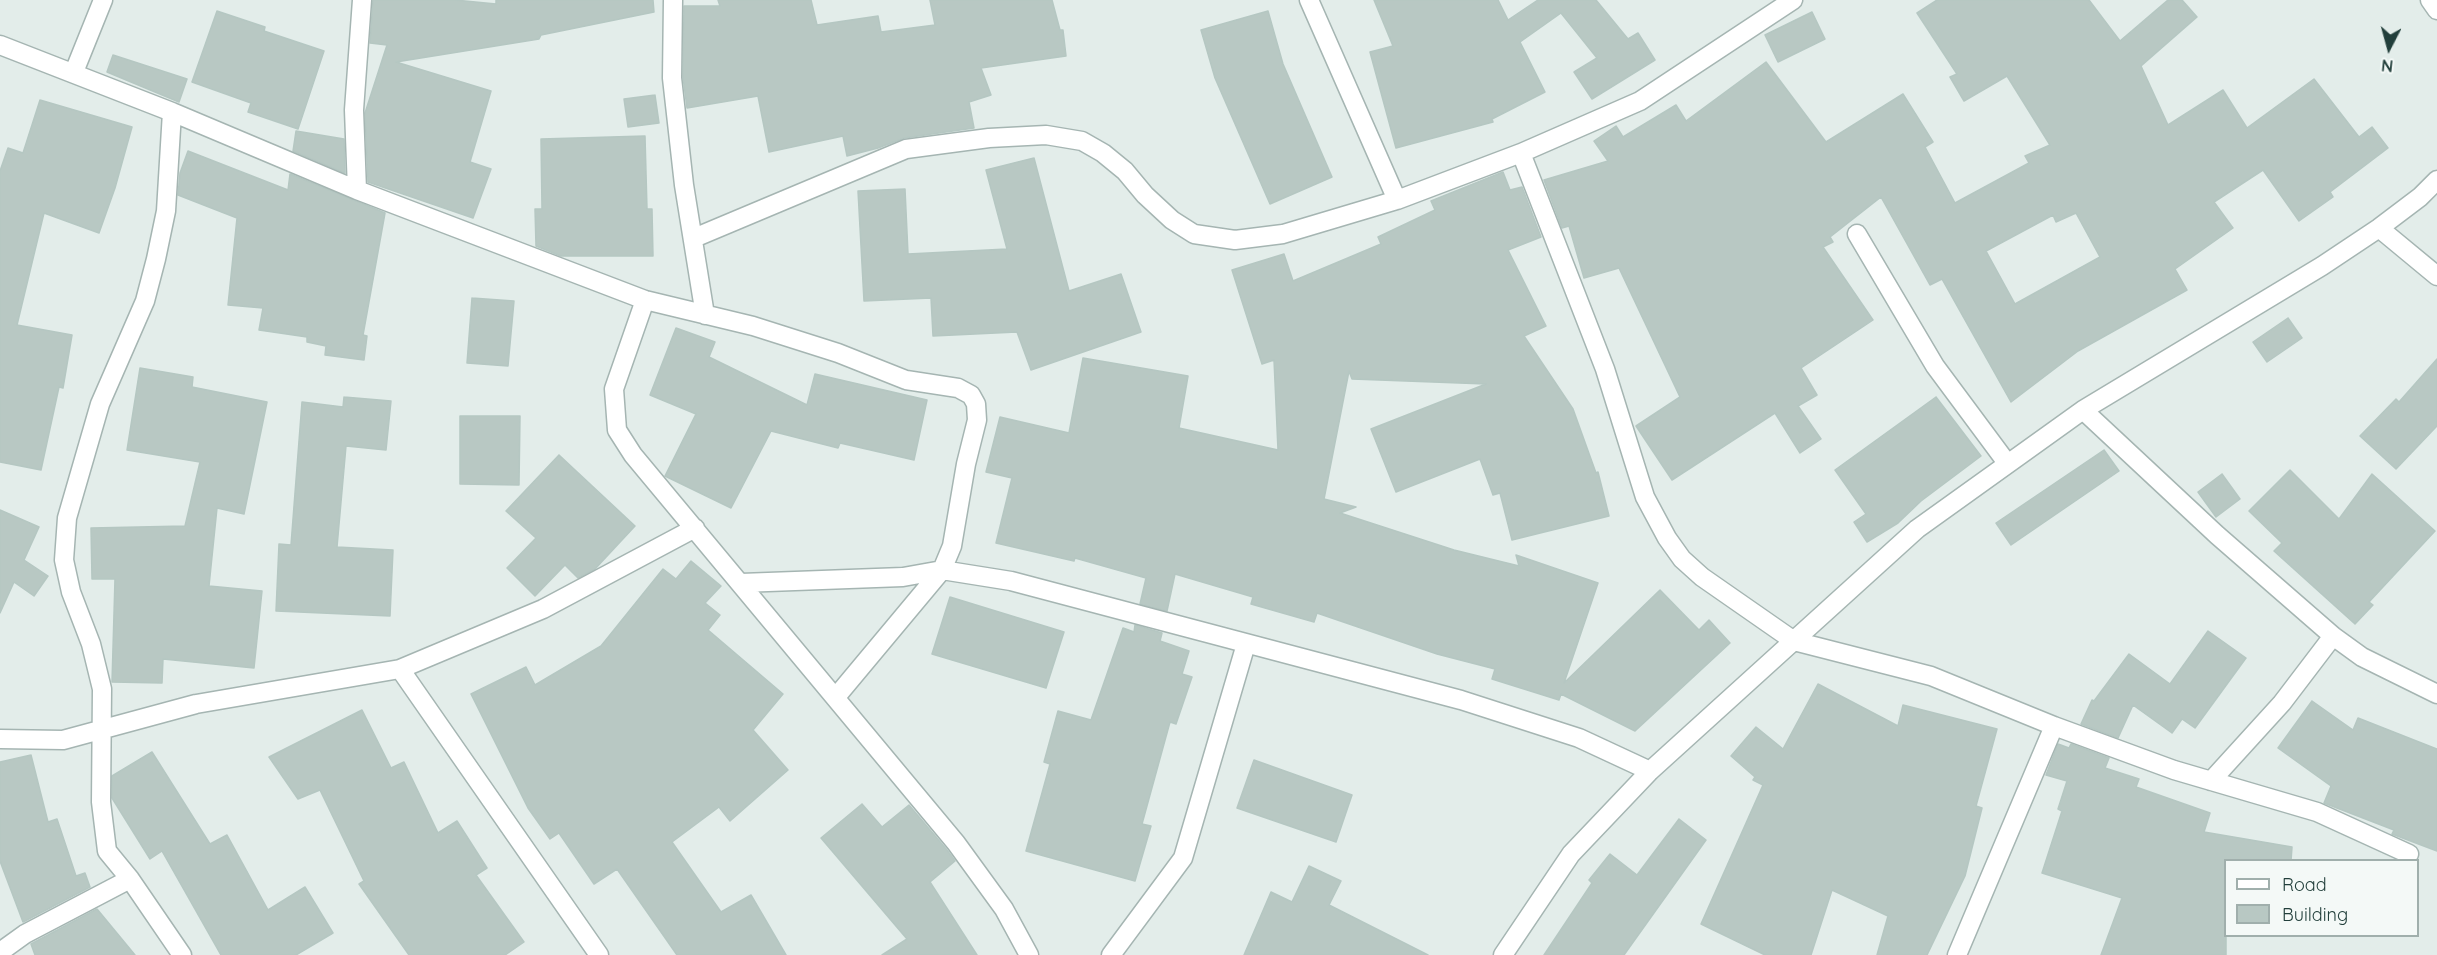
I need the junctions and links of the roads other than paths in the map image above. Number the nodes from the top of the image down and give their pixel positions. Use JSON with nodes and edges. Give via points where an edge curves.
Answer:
{"nodes":[{"id":1,"x":103,"y":0,"type":"edge"},
{"id":2,"x":362,"y":0,"type":"edge"},
{"id":3,"x":673,"y":0,"type":"edge"},
{"id":4,"x":1309,"y":0,"type":"edge"},
{"id":5,"x":1793,"y":0,"type":"edge"},
{"id":6,"x":2430,"y":0,"type":"edge"},
{"id":7,"x":2437,"y":10,"type":"edge"},
{"id":8,"x":0,"y":45,"type":"edge"},
{"id":9,"x":74,"y":72,"type":"junction"},
{"id":10,"x":172,"y":112,"type":"junction"},
{"id":11,"x":1521,"y":153,"type":"junction"},
{"id":12,"x":2437,"y":180,"type":"edge"},
{"id":13,"x":357,"y":190,"type":"junction"},
{"id":14,"x":1397,"y":200,"type":"junction"},
{"id":15,"x":2379,"y":228,"type":"junction"},
{"id":16,"x":1857,"y":234,"type":"dead end"},
{"id":17,"x":694,"y":238,"type":"junction"},
{"id":18,"x":2437,"y":276,"type":"edge"},
{"id":19,"x":645,"y":300,"type":"junction"},
{"id":20,"x":705,"y":315,"type":"junction"},
{"id":21,"x":2084,"y":410,"type":"junction"},
{"id":22,"x":2007,"y":463,"type":"junction"},
{"id":23,"x":694,"y":528,"type":"junction"},
{"id":24,"x":942,"y":570,"type":"junction"},
{"id":25,"x":741,"y":584,"type":"junction"},
{"id":26,"x":2333,"y":636,"type":"junction"},
{"id":27,"x":1794,"y":641,"type":"junction"},
{"id":28,"x":1246,"y":644,"type":"junction"},
{"id":29,"x":400,"y":669,"type":"junction"},
{"id":30,"x":2437,"y":694,"type":"edge"},
{"id":31,"x":836,"y":697,"type":"junction"},
{"id":32,"x":2054,"y":726,"type":"junction"},
{"id":33,"x":104,"y":729,"type":"junction"},
{"id":34,"x":0,"y":739,"type":"edge"},
{"id":35,"x":1650,"y":771,"type":"junction"},
{"id":36,"x":2211,"y":781,"type":"junction"},
{"id":37,"x":2409,"y":854,"type":"dead end"},
{"id":38,"x":130,"y":879,"type":"junction"},
{"id":39,"x":0,"y":952,"type":"edge"},
{"id":40,"x":182,"y":955,"type":"edge"},
{"id":41,"x":599,"y":955,"type":"edge"},
{"id":42,"x":1029,"y":955,"type":"edge"},
{"id":43,"x":1111,"y":955,"type":"edge"},
{"id":44,"x":1503,"y":955,"type":"edge"},
{"id":45,"x":1957,"y":955,"type":"edge"}],
"edges":[{"from":1,"to":9,"type":"street"},
{"from":2,"to":13,"type":"street","via":[[354,110]]},
{"from":3,"to":17,"type":"street","via":[[672,78]]},
{"from":4,"to":14,"type":"street"},
{"from":5,"to":11,"type":"street","via":[[1640,101]]},
{"from":6,"to":7,"type":"street"},
{"from":8,"to":9,"type":"street"},
{"from":9,"to":10,"type":"street"},
{"from":10,"to":13,"type":"street"},
{"from":10,"to":33,"type":"street","via":[[166,211],[156,259],[145,301],[100,404],[67,518],[64,560],[102,689]]},
{"from":11,"to":14,"type":"street"},
{"from":11,"to":27,"type":"street","via":[[1605,369],[1645,497],[1667,538],[1702,577]]},
{"from":12,"to":15,"type":"street"},
{"from":13,"to":19,"type":"street"},
{"from":14,"to":17,"type":"street","via":[[1283,234],[1235,240],[1194,234],[1144,195],[1125,171],[1082,141],[1046,135],[989,138],[906,148]]},
{"from":15,"to":18,"type":"street"},
{"from":15,"to":21,"type":"street"},
{"from":16,"to":22,"type":"street","via":[[1935,366]]},
{"from":17,"to":20,"type":"street"},
{"from":19,"to":20,"type":"street"},
{"from":19,"to":23,"type":"street","via":[[614,389],[617,430]]},
{"from":20,"to":24,"type":"street","via":[[838,353],[906,380],[958,388],[971,395],[976,404],[976,420],[952,546]]},
{"from":21,"to":22,"type":"street"},
{"from":21,"to":26,"type":"street","via":[[2217,535]]},
{"from":22,"to":27,"type":"street","via":[[1917,529]]},
{"from":23,"to":25,"type":"street"},
{"from":23,"to":29,"type":"street","via":[[543,609]]},
{"from":24,"to":25,"type":"street","via":[[903,577]]},
{"from":24,"to":28,"type":"street","via":[[1011,581]]},
{"from":24,"to":31,"type":"street"},
{"from":25,"to":31,"type":"street"},
{"from":26,"to":30,"type":"street","via":[[2362,657]]},
{"from":26,"to":36,"type":"street","via":[[2282,703]]},
{"from":27,"to":32,"type":"street","via":[[1931,676]]},
{"from":27,"to":35,"type":"street"},
{"from":28,"to":35,"type":"street","via":[[1461,700],[1579,738]]},
{"from":28,"to":43,"type":"street","via":[[1183,858]]},
{"from":29,"to":33,"type":"street","via":[[196,705]]},
{"from":29,"to":41,"type":"street"},
{"from":31,"to":42,"type":"street","via":[[956,843],[1004,909]]},
{"from":32,"to":36,"type":"street"},
{"from":32,"to":45,"type":"street"},
{"from":33,"to":34,"type":"street","via":[[63,740]]},
{"from":33,"to":38,"type":"street","via":[[101,802],[107,851]]},
{"from":35,"to":44,"type":"street","via":[[1571,854]]},
{"from":36,"to":37,"type":"street","via":[[2317,812]]},
{"from":38,"to":39,"type":"street","via":[[25,933]]},
{"from":38,"to":40,"type":"street"}]}
